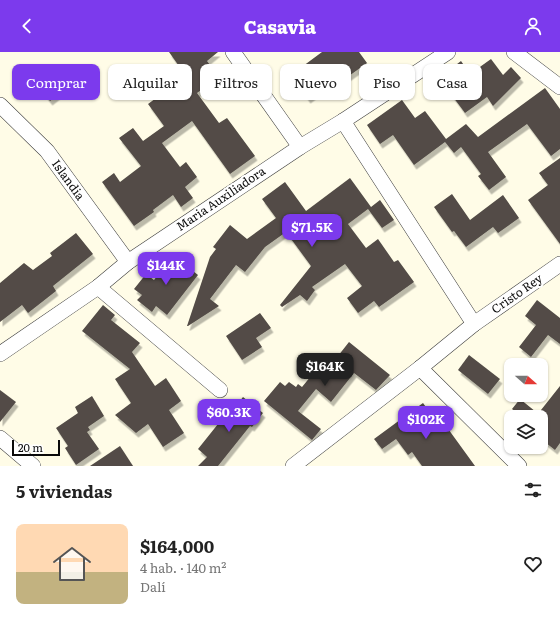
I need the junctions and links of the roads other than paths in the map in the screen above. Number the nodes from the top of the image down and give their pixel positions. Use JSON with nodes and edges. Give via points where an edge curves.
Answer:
{"nodes":[{"id":1,"x":233,"y":52,"type":"edge"},
{"id":2,"x":448,"y":52,"type":"edge"},
{"id":3,"x":514,"y":52,"type":"edge"},
{"id":4,"x":560,"y":87,"type":"edge"},
{"id":5,"x":0,"y":105,"type":"edge"},
{"id":6,"x":343,"y":121,"type":"junction"},
{"id":7,"x":300,"y":147,"type":"junction"},
{"id":8,"x":128,"y":262,"type":"junction"},
{"id":9,"x":560,"y":264,"type":"edge"},
{"id":10,"x":98,"y":287,"type":"junction"},
{"id":11,"x":474,"y":324,"type":"junction"},
{"id":12,"x":0,"y":354,"type":"edge"},
{"id":13,"x":420,"y":368,"type":"junction"},
{"id":14,"x":220,"y":390,"type":"dead end"},
{"id":15,"x":0,"y":438,"type":"edge"},
{"id":16,"x":33,"y":466,"type":"edge"},
{"id":17,"x":293,"y":466,"type":"edge"},
{"id":18,"x":519,"y":466,"type":"edge"}],
"edges":[{"from":1,"to":7,"type":"street"},
{"from":2,"to":6,"type":"street","name":"Maria Auxiliadora"},
{"from":3,"to":4,"type":"street"},
{"from":5,"to":8,"type":"street","name":"Islandia","via":[[48,151]]},
{"from":6,"to":7,"type":"street","name":"Maria Auxiliadora"},
{"from":6,"to":11,"type":"street"},
{"from":7,"to":8,"type":"street","name":"Maria Auxiliadora"},
{"from":8,"to":10,"type":"street","name":"Maria Auxiliadora"},
{"from":9,"to":11,"type":"street","name":"Cristo Rey"},
{"from":10,"to":12,"type":"street","name":"Maria Auxiliadora"},
{"from":10,"to":14,"type":"street"},
{"from":11,"to":13,"type":"street","name":"Cristo Rey"},
{"from":13,"to":17,"type":"street","name":"Cristo Rey"},
{"from":13,"to":18,"type":"street"},
{"from":15,"to":16,"type":"street"}]}
